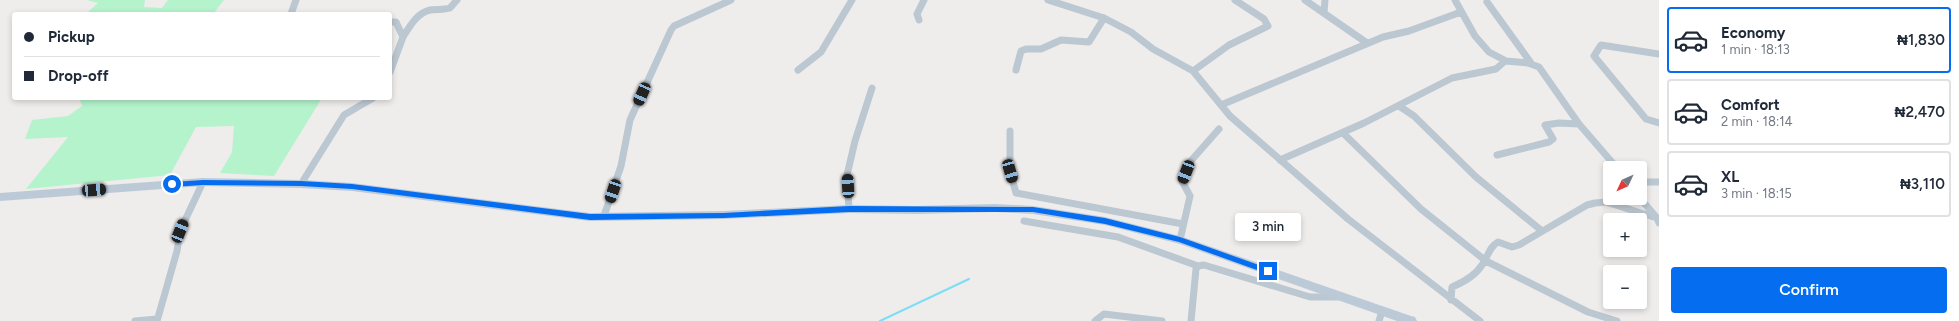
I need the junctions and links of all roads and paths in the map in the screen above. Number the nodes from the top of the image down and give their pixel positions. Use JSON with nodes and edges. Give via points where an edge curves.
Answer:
{"nodes":[{"id":1,"x":296,"y":0,"type":"edge"},
{"id":2,"x":457,"y":0,"type":"edge"},
{"id":3,"x":731,"y":0,"type":"edge"},
{"id":4,"x":852,"y":0,"type":"edge"},
{"id":5,"x":924,"y":0,"type":"edge"},
{"id":6,"x":1048,"y":0,"type":"edge"},
{"id":7,"x":1235,"y":0,"type":"edge"},
{"id":8,"x":1305,"y":0,"type":"edge"},
{"id":9,"x":1326,"y":0,"type":"edge"},
{"id":10,"x":1455,"y":0,"type":"edge"},
{"id":11,"x":1488,"y":2,"type":"dead end"},
{"id":12,"x":292,"y":12,"type":"edge"},
{"id":13,"x":1324,"y":12,"type":"junction"},
{"id":14,"x":1461,"y":12,"type":"junction"},
{"id":15,"x":1104,"y":18,"type":"junction"},
{"id":16,"x":919,"y":20,"type":"dead end"},
{"id":17,"x":392,"y":22,"type":"edge"},
{"id":18,"x":403,"y":37,"type":"junction"},
{"id":19,"x":1367,"y":43,"type":"junction"},
{"id":20,"x":1659,"y":54,"type":"edge"},
{"id":21,"x":1505,"y":61,"type":"junction"},
{"id":22,"x":1531,"y":63,"type":"junction"},
{"id":23,"x":392,"y":67,"type":"edge"},
{"id":24,"x":798,"y":70,"type":"dead end"},
{"id":25,"x":1016,"y":70,"type":"dead end"},
{"id":26,"x":1193,"y":71,"type":"junction"},
{"id":27,"x":872,"y":88,"type":"dead end"},
{"id":28,"x":370,"y":100,"type":"edge"},
{"id":29,"x":1221,"y":105,"type":"junction"},
{"id":30,"x":1399,"y":106,"type":"junction"},
{"id":31,"x":1659,"y":123,"type":"edge"},
{"id":32,"x":1579,"y":124,"type":"junction"},
{"id":33,"x":1220,"y":129,"type":"dead end"},
{"id":34,"x":1010,"y":131,"type":"dead end"},
{"id":35,"x":1343,"y":133,"type":"junction"},
{"id":36,"x":1497,"y":154,"type":"dead end"},
{"id":37,"x":1280,"y":160,"type":"junction"},
{"id":38,"x":1611,"y":161,"type":"edge"},
{"id":39,"x":203,"y":182,"type":"junction"},
{"id":40,"x":1647,"y":182,"type":"edge"},
{"id":41,"x":1659,"y":182,"type":"edge"},
{"id":42,"x":301,"y":184,"type":"junction"},
{"id":43,"x":0,"y":197,"type":"edge"},
{"id":44,"x":1646,"y":205,"type":"edge"},
{"id":45,"x":849,"y":209,"type":"junction"},
{"id":46,"x":604,"y":216,"type":"junction"},
{"id":47,"x":1658,"y":220,"type":"edge"},
{"id":48,"x":1024,"y":222,"type":"dead end"},
{"id":49,"x":1183,"y":224,"type":"junction"},
{"id":50,"x":1542,"y":231,"type":"junction"},
{"id":51,"x":1180,"y":240,"type":"junction"},
{"id":52,"x":1486,"y":260,"type":"junction"},
{"id":53,"x":1198,"y":266,"type":"junction"},
{"id":54,"x":1342,"y":297,"type":"junction"},
{"id":55,"x":1451,"y":300,"type":"junction"},
{"id":56,"x":1381,"y":316,"type":"edge"},
{"id":57,"x":157,"y":320,"type":"edge"},
{"id":58,"x":135,"y":321,"type":"edge"},
{"id":59,"x":1095,"y":321,"type":"edge"},
{"id":60,"x":1162,"y":321,"type":"edge"},
{"id":61,"x":1191,"y":321,"type":"edge"},
{"id":62,"x":1411,"y":321,"type":"edge"},
{"id":63,"x":1480,"y":321,"type":"edge"},
{"id":64,"x":1617,"y":321,"type":"edge"}],
"edges":[{"from":1,"to":12,"type":"street"},
{"from":2,"to":18,"type":"street","via":[[450,8],[430,10],[421,14]]},
{"from":3,"to":46,"type":"street","via":[[674,26],[671,30],[630,120],[621,166]]},
{"from":4,"to":24,"type":"street","via":[[821,52]]},
{"from":5,"to":16,"type":"street","via":[[917,14]]},
{"from":6,"to":15,"type":"street"},
{"from":7,"to":26,"type":"street","via":[[1264,19],[1268,26],[1229,45]]},
{"from":8,"to":13,"type":"street"},
{"from":9,"to":13,"type":"street"},
{"from":10,"to":14,"type":"street"},
{"from":11,"to":22,"type":"street"},
{"from":13,"to":19,"type":"street"},
{"from":14,"to":19,"type":"street","via":[[1409,32],[1383,36]]},
{"from":14,"to":21,"type":"street","via":[[1478,40],[1493,55]]},
{"from":15,"to":25,"type":"street","via":[[1089,42],[1061,40],[1041,49],[1021,51]]},
{"from":15,"to":26,"type":"street"},
{"from":17,"to":18,"type":"street","via":[[396,22]]},
{"from":18,"to":23,"type":"street"},
{"from":19,"to":29,"type":"street"},
{"from":20,"to":31,"type":"street","via":[[1601,45],[1594,56],[1646,119]]},
{"from":21,"to":22,"type":"street"},
{"from":21,"to":30,"type":"street","via":[[1496,69],[1452,78]]},
{"from":22,"to":32,"type":"street","via":[[1539,67]]},
{"from":26,"to":29,"type":"street"},
{"from":27,"to":45,"type":"street","via":[[847,175]]},
{"from":28,"to":42,"type":"street","via":[[344,115]]},
{"from":29,"to":37,"type":"street"},
{"from":30,"to":35,"type":"street"},
{"from":30,"to":50,"type":"street","via":[[1414,116],[1476,177]]},
{"from":32,"to":36,"type":"street","via":[[1545,125],[1553,139],[1549,142]]},
{"from":32,"to":38,"type":"street"},
{"from":33,"to":49,"type":"street","via":[[1189,163],[1182,181],[1190,196]]},
{"from":34,"to":49,"type":"street","via":[[1010,171],[1016,193]]},
{"from":35,"to":37,"type":"street"},
{"from":35,"to":52,"type":"street","via":[[1421,209]]},
{"from":37,"to":55,"type":"street","via":[[1348,219]]},
{"from":39,"to":42,"type":"main road"},
{"from":39,"to":43,"type":"main road"},
{"from":39,"to":57,"type":"street","via":[[180,231],[177,251]]},
{"from":40,"to":41,"type":"street"},
{"from":42,"to":46,"type":"main road","via":[[352,187],[570,215]]},
{"from":44,"to":47,"type":"street"},
{"from":45,"to":46,"type":"main road","via":[[724,215]]},
{"from":45,"to":51,"type":"main road","via":[[1033,210],[1105,221]]},
{"from":47,"to":50,"type":"street","via":[[1606,202],[1595,203]]},
{"from":48,"to":53,"type":"street","via":[[1118,237]]},
{"from":49,"to":51,"type":"street"},
{"from":50,"to":52,"type":"street","via":[[1512,247],[1498,242],[1492,245]]},
{"from":51,"to":54,"type":"main road"},
{"from":52,"to":55,"type":"street","via":[[1485,264],[1465,282],[1452,287]]},
{"from":52,"to":64,"type":"street","via":[[1588,312]]},
{"from":53,"to":54,"type":"street","via":[[1204,265],[1310,297]]},
{"from":53,"to":61,"type":"street"},
{"from":54,"to":56,"type":"main road"},
{"from":55,"to":63,"type":"street"},
{"from":56,"to":62,"type":"main road"},
{"from":57,"to":58,"type":"street"},
{"from":59,"to":60,"type":"street","via":[[1104,314]]}]}
